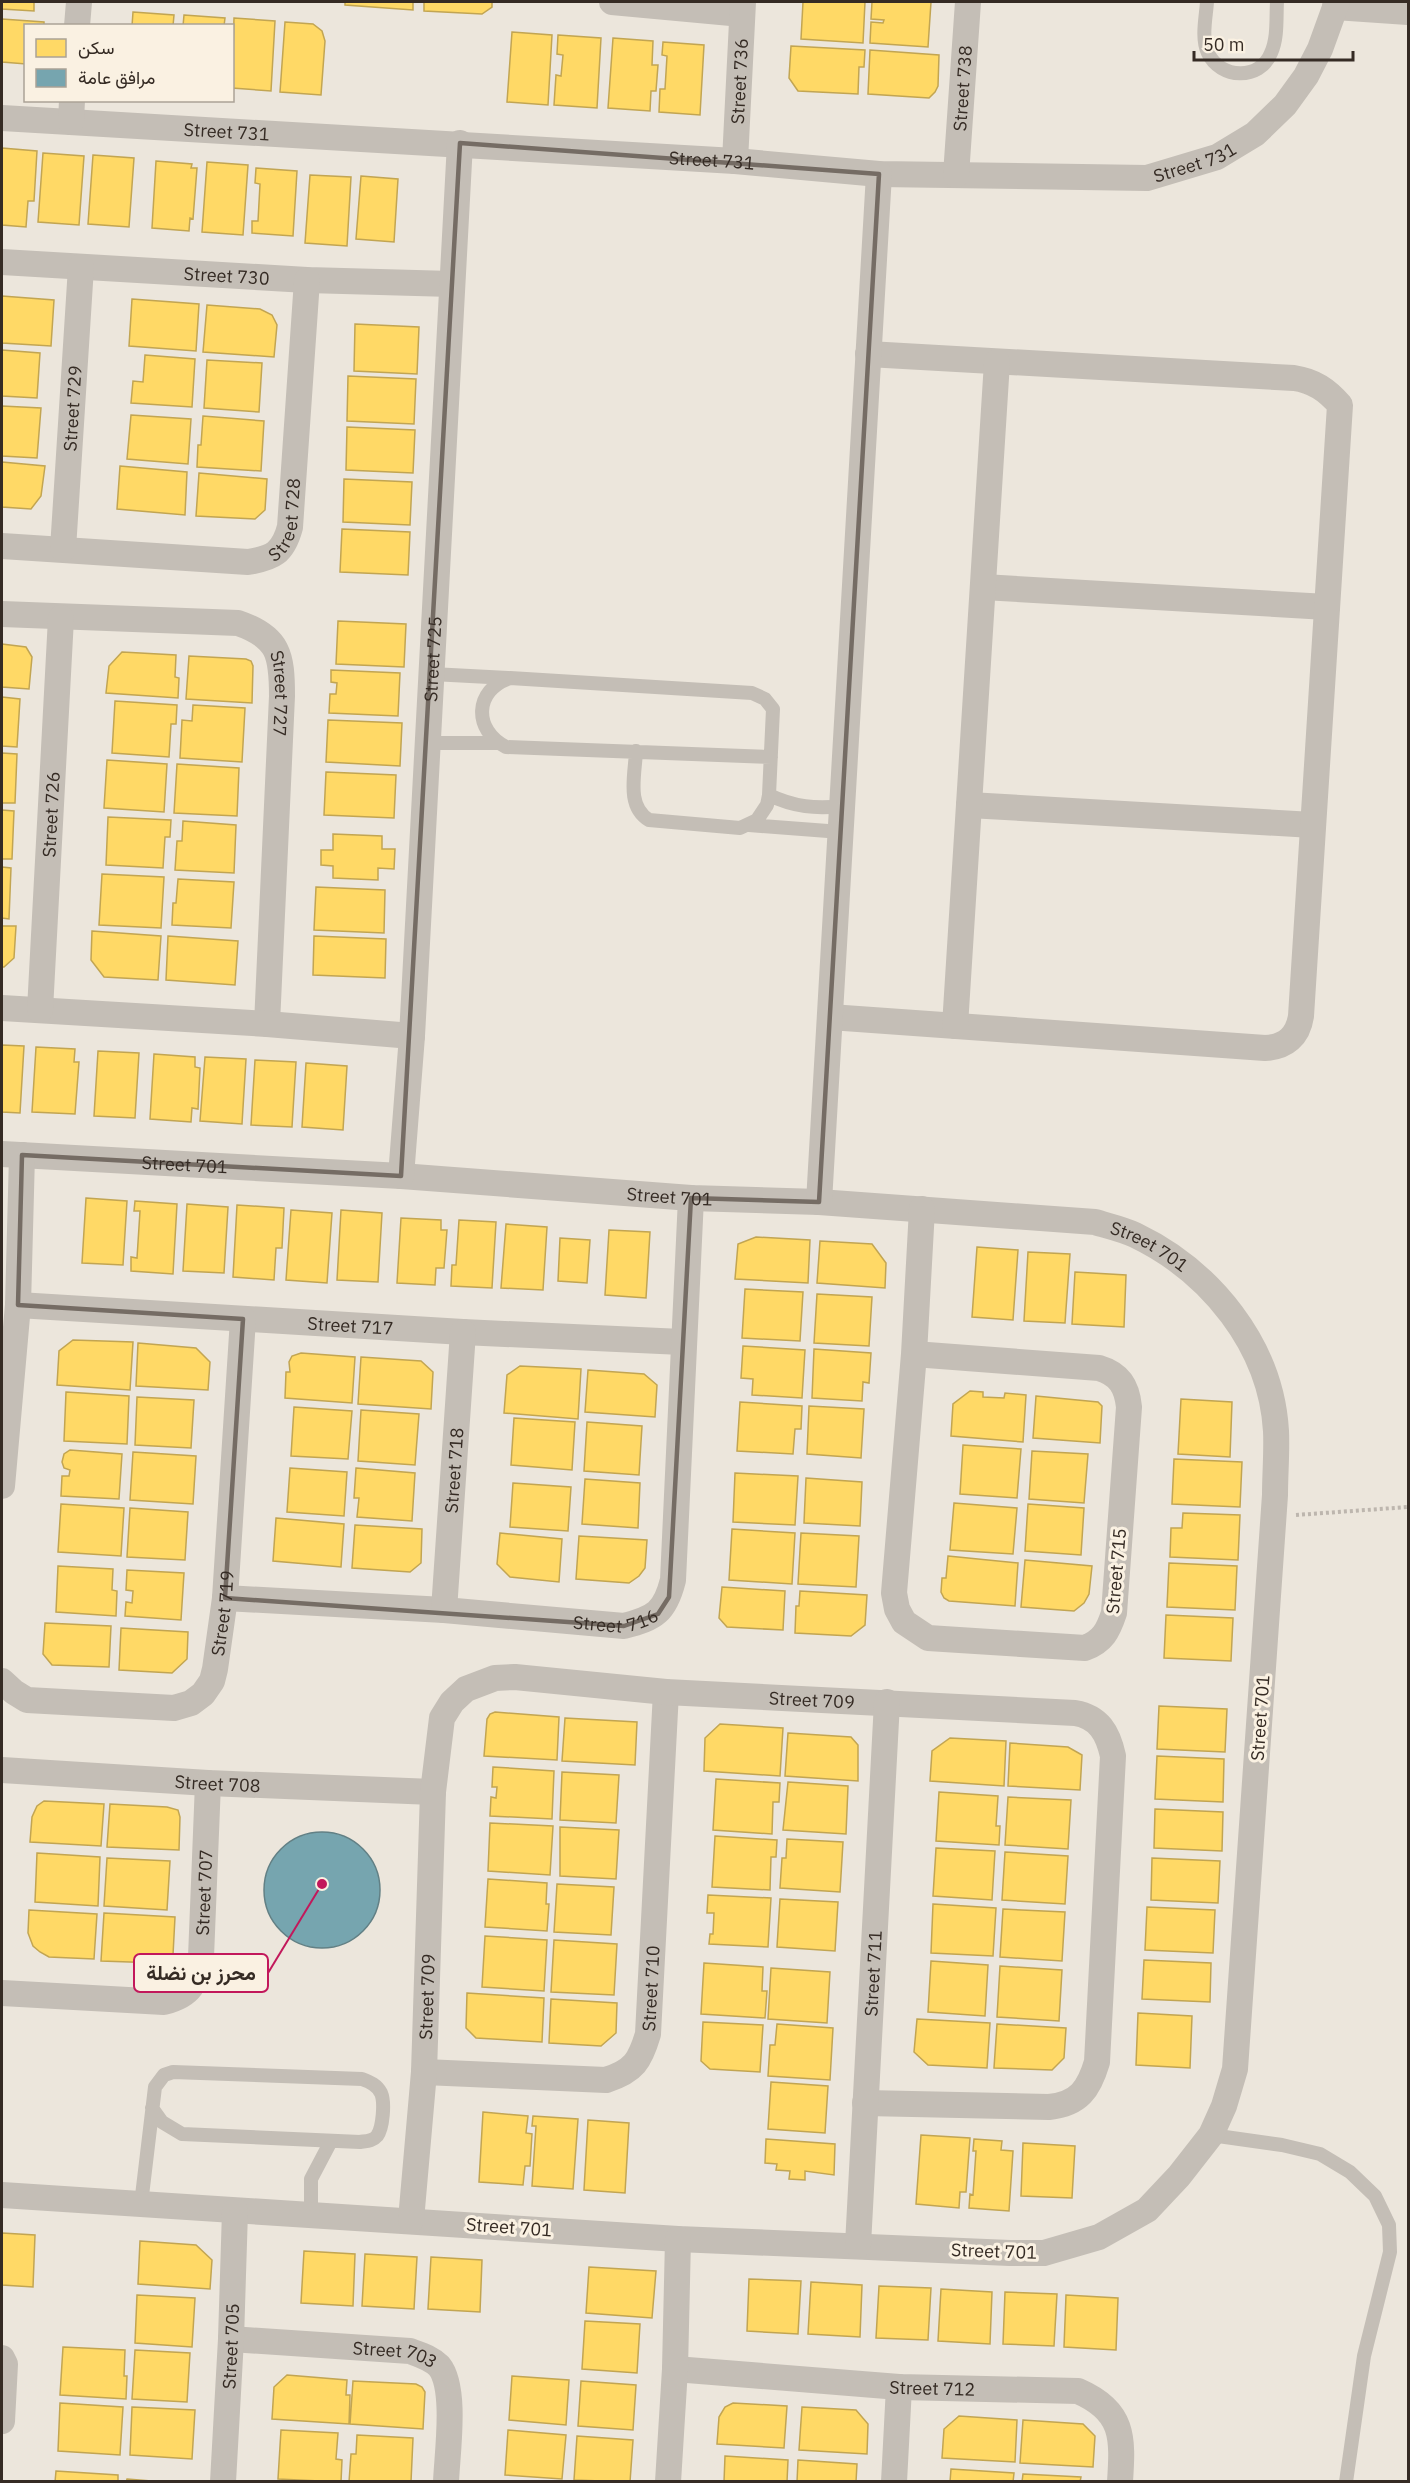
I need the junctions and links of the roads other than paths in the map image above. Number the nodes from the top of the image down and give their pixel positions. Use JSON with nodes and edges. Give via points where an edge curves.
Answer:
{"nodes":[{"id":1,"x":79,"y":2,"type":"edge"},
{"id":2,"x":612,"y":2,"type":"edge"},
{"id":3,"x":968,"y":2,"type":"edge"},
{"id":4,"x":1207,"y":2,"type":"edge"},
{"id":5,"x":1276,"y":2,"type":"edge"},
{"id":6,"x":1336,"y":4,"type":"edge"},
{"id":7,"x":743,"y":8,"type":"edge"},
{"id":8,"x":1408,"y":12,"type":"edge"},
{"id":9,"x":77,"y":24,"type":"edge"},
{"id":10,"x":72,"y":111,"type":"edge"},
{"id":11,"x":2,"y":118,"type":"edge"},
{"id":12,"x":460,"y":143,"type":"junction"},
{"id":13,"x":735,"y":161,"type":"junction"},
{"id":14,"x":879,"y":174,"type":"junction"},
{"id":15,"x":956,"y":175,"type":"junction"},
{"id":16,"x":2,"y":262,"type":"edge"},
{"id":17,"x":81,"y":267,"type":"junction"},
{"id":18,"x":307,"y":280,"type":"junction"},
{"id":19,"x":452,"y":284,"type":"junction"},
{"id":20,"x":868,"y":354,"type":"junction"},
{"id":21,"x":998,"y":362,"type":"junction"},
{"id":22,"x":2,"y":546,"type":"edge"},
{"id":23,"x":63,"y":549,"type":"junction"},
{"id":24,"x":983,"y":587,"type":"junction"},
{"id":25,"x":1327,"y":607,"type":"junction"},
{"id":26,"x":2,"y":614,"type":"edge"},
{"id":27,"x":61,"y":618,"type":"junction"},
{"id":28,"x":432,"y":674,"type":"junction"},
{"id":29,"x":510,"y":678,"type":"junction"},
{"id":30,"x":497,"y":742,"type":"junction"},
{"id":31,"x":428,"y":743,"type":"junction"},
{"id":32,"x":636,"y":752,"type":"junction"},
{"id":33,"x":771,"y":757,"type":"junction"},
{"id":34,"x":769,"y":795,"type":"junction"},
{"id":35,"x":969,"y":805,"type":"junction"},
{"id":36,"x":842,"y":806,"type":"junction"},
{"id":37,"x":749,"y":825,"type":"junction"},
{"id":38,"x":1313,"y":825,"type":"junction"},
{"id":39,"x":841,"y":832,"type":"junction"},
{"id":40,"x":2,"y":1008,"type":"edge"},
{"id":41,"x":40,"y":1010,"type":"junction"},
{"id":42,"x":830,"y":1017,"type":"junction"},
{"id":43,"x":267,"y":1024,"type":"junction"},
{"id":44,"x":955,"y":1026,"type":"junction"},
{"id":45,"x":412,"y":1036,"type":"junction"},
{"id":46,"x":12,"y":1154,"type":"edge"},
{"id":47,"x":401,"y":1176,"type":"junction"},
{"id":48,"x":691,"y":1198,"type":"junction"},
{"id":49,"x":819,"y":1202,"type":"junction"},
{"id":50,"x":922,"y":1209,"type":"junction"},
{"id":51,"x":18,"y":1305,"type":"junction"},
{"id":52,"x":243,"y":1319,"type":"junction"},
{"id":53,"x":463,"y":1332,"type":"junction"},
{"id":54,"x":682,"y":1342,"type":"junction"},
{"id":55,"x":914,"y":1354,"type":"junction"},
{"id":56,"x":2,"y":1486,"type":"edge"},
{"id":57,"x":225,"y":1598,"type":"junction"},
{"id":58,"x":444,"y":1610,"type":"junction"},
{"id":59,"x":2,"y":1681,"type":"edge"},
{"id":60,"x":666,"y":1692,"type":"junction"},
{"id":61,"x":887,"y":1702,"type":"junction"},
{"id":62,"x":2,"y":1770,"type":"edge"},
{"id":63,"x":208,"y":1783,"type":"junction"},
{"id":64,"x":433,"y":1792,"type":"junction"},
{"id":65,"x":2,"y":1993,"type":"edge"},
{"id":66,"x":424,"y":2072,"type":"junction"},
{"id":67,"x":865,"y":2103,"type":"junction"},
{"id":68,"x":152,"y":2108,"type":"junction"},
{"id":69,"x":1211,"y":2135,"type":"junction"},
{"id":70,"x":331,"y":2141,"type":"junction"},
{"id":71,"x":2,"y":2195,"type":"edge"},
{"id":72,"x":141,"y":2204,"type":"junction"},
{"id":73,"x":235,"y":2211,"type":"junction"},
{"id":74,"x":311,"y":2215,"type":"junction"},
{"id":75,"x":411,"y":2220,"type":"junction"},
{"id":76,"x":678,"y":2239,"type":"junction"},
{"id":77,"x":858,"y":2245,"type":"junction"},
{"id":78,"x":231,"y":2339,"type":"junction"},
{"id":79,"x":2,"y":2358,"type":"edge"},
{"id":80,"x":675,"y":2369,"type":"junction"},
{"id":81,"x":899,"y":2387,"type":"junction"},
{"id":82,"x":2,"y":2421,"type":"edge"},
{"id":83,"x":222,"y":2481,"type":"edge"},
{"id":84,"x":446,"y":2481,"type":"edge"},
{"id":85,"x":668,"y":2481,"type":"edge"},
{"id":86,"x":894,"y":2481,"type":"edge"},
{"id":87,"x":1120,"y":2481,"type":"edge"},
{"id":88,"x":1346,"y":2481,"type":"edge"}],
"edges":[{"from":1,"to":9,"type":"street"},
{"from":2,"to":7,"type":"street"},
{"from":3,"to":15,"type":"street","name":"Street 738"},
{"from":4,"to":5,"type":"lane","via":[[1207,52],[1219,67],[1238,74],[1257,69],[1271,54]]},
{"from":6,"to":8,"type":"street"},
{"from":6,"to":15,"type":"street","name":"Street 731","via":[[1320,49],[1285,105],[1255,134],[1216,157],[1147,178]]},
{"from":7,"to":13,"type":"street","name":"Street 736"},
{"from":10,"to":11,"type":"street","name":"Street 731"},
{"from":10,"to":12,"type":"street","name":"Street 731"},
{"from":12,"to":13,"type":"street","name":"Street 731"},
{"from":12,"to":19,"type":"street","name":"Street 725"},
{"from":13,"to":14,"type":"street","name":"Street 731"},
{"from":14,"to":15,"type":"street","name":"Street 731"},
{"from":14,"to":20,"type":"street"},
{"from":16,"to":17,"type":"street","name":"Street 730"},
{"from":17,"to":18,"type":"street","name":"Street 730"},
{"from":17,"to":23,"type":"street","name":"Street 729"},
{"from":18,"to":19,"type":"street","name":"Street 730"},
{"from":18,"to":23,"type":"street","name":"Street 728","via":[[290,527],[278,552],[248,562]]},
{"from":19,"to":28,"type":"street","name":"Street 725"},
{"from":20,"to":21,"type":"street"},
{"from":20,"to":36,"type":"street"},
{"from":21,"to":24,"type":"street"},
{"from":21,"to":25,"type":"street","via":[[1294,378],[1324,389],[1340,405]]},
{"from":22,"to":23,"type":"street","name":"Street 728"},
{"from":24,"to":25,"type":"street"},
{"from":24,"to":35,"type":"street"},
{"from":25,"to":38,"type":"street"},
{"from":26,"to":27,"type":"street","name":"Street 727"},
{"from":27,"to":41,"type":"street","name":"Street 726"},
{"from":27,"to":43,"type":"street","name":"Street 727","via":[[238,623],[259,630],[276,646],[282,668],[282,696]]},
{"from":28,"to":29,"type":"lane"},
{"from":28,"to":31,"type":"street","name":"Street 725"},
{"from":29,"to":30,"type":"lane","via":[[492,688],[482,706],[484,726]]},
{"from":29,"to":33,"type":"lane","via":[[753,693],[773,709]]},
{"from":30,"to":31,"type":"lane"},
{"from":30,"to":32,"type":"lane","via":[[506,747]]},
{"from":31,"to":45,"type":"street","name":"Street 725"},
{"from":32,"to":33,"type":"lane"},
{"from":32,"to":37,"type":"lane","via":[[633,796],[642,816],[649,820],[740,828]]},
{"from":33,"to":34,"type":"lane"},
{"from":34,"to":36,"type":"lane","via":[[808,807]]},
{"from":34,"to":37,"type":"lane","via":[[763,813]]},
{"from":35,"to":38,"type":"street"},
{"from":35,"to":44,"type":"street"},
{"from":36,"to":39,"type":"street"},
{"from":37,"to":39,"type":"lane"},
{"from":38,"to":44,"type":"street","via":[[1301,1016],[1295,1034],[1281,1045],[1265,1048]]},
{"from":39,"to":42,"type":"street"},
{"from":40,"to":41,"type":"street"},
{"from":41,"to":43,"type":"street"},
{"from":42,"to":44,"type":"street"},
{"from":42,"to":49,"type":"street"},
{"from":43,"to":45,"type":"street"},
{"from":45,"to":47,"type":"street","name":"Street 725"},
{"from":46,"to":47,"type":"street","name":"Street 701"},
{"from":46,"to":51,"type":"street"},
{"from":47,"to":48,"type":"street","name":"Street 701"},
{"from":48,"to":49,"type":"street","name":"Street 701"},
{"from":48,"to":54,"type":"street","name":"Street 716"},
{"from":49,"to":50,"type":"street","name":"Street 701"},
{"from":50,"to":55,"type":"street","name":"Street 715"},
{"from":50,"to":69,"type":"street","name":"Street 701","via":[[1095,1222],[1134,1235],[1199,1278],[1241,1324],[1269,1388],[1276,1430],[1274,1516],[1235,2068]]},
{"from":51,"to":52,"type":"street","name":"Street 717"},
{"from":51,"to":56,"type":"street"},
{"from":52,"to":53,"type":"street","name":"Street 717"},
{"from":52,"to":57,"type":"street","name":"Street 719"},
{"from":53,"to":54,"type":"street","name":"Street 717"},
{"from":53,"to":58,"type":"street","name":"Street 718"},
{"from":54,"to":58,"type":"street","name":"Street 716","via":[[673,1580],[669,1597],[658,1614],[624,1626]]},
{"from":55,"to":55,"type":"street","name":"Street 715","via":[[894,1593],[904,1622],[928,1638],[1085,1648],[1095,1644],[1104,1637],[1114,1613],[1129,1407],[1122,1381],[1099,1368]]},
{"from":57,"to":58,"type":"street","name":"Street 716"},
{"from":57,"to":59,"type":"street","name":"Street 719","via":[[212,1681],[190,1703],[174,1708],[27,1700]]},
{"from":60,"to":61,"type":"street","name":"Street 709"},
{"from":60,"to":64,"type":"street","name":"Street 709","via":[[515,1677],[495,1678],[466,1689],[442,1718]]},
{"from":60,"to":66,"type":"street","name":"Street 710","via":[[648,2034],[642,2056],[631,2069],[606,2080]]},
{"from":61,"to":67,"type":"street","name":"Street 711"},
{"from":61,"to":67,"type":"street","name":"Street 709","via":[[1087,1715],[1098,1722],[1109,1739],[1113,1756],[1097,2062],[1091,2083],[1065,2106]]},
{"from":62,"to":63,"type":"street","name":"Street 708"},
{"from":63,"to":64,"type":"street","name":"Street 708"},
{"from":63,"to":65,"type":"street","name":"Street 707","via":[[201,1958],[188,1992],[164,2002]]},
{"from":64,"to":66,"type":"street","name":"Street 709"},
{"from":66,"to":75,"type":"street","name":"Street 709"},
{"from":67,"to":77,"type":"street","name":"Street 711"},
{"from":68,"to":70,"type":"lane","via":[[162,2122],[182,2134]]},
{"from":68,"to":70,"type":"lane","via":[[156,2087],[164,2075],[173,2072],[362,2079],[373,2084],[382,2100],[377,2137],[360,2142]]},
{"from":68,"to":72,"type":"lane"},
{"from":69,"to":77,"type":"street","name":"Street 701","via":[[1147,2210],[1099,2237],[1044,2253]]},
{"from":69,"to":88,"type":"lane","via":[[1320,2154],[1350,2172],[1375,2196],[1389,2225],[1390,2252],[1364,2356]]},
{"from":70,"to":74,"type":"lane","via":[[311,2179]]},
{"from":71,"to":72,"type":"street","name":"Street 701"},
{"from":72,"to":73,"type":"street","name":"Street 701"},
{"from":73,"to":74,"type":"street","name":"Street 701"},
{"from":73,"to":78,"type":"street","name":"Street 705"},
{"from":74,"to":75,"type":"street","name":"Street 701"},
{"from":75,"to":76,"type":"street","name":"Street 701"},
{"from":76,"to":77,"type":"street","name":"Street 701"},
{"from":76,"to":80,"type":"street"},
{"from":78,"to":83,"type":"street","name":"Street 705"},
{"from":78,"to":84,"type":"street","name":"Street 703","via":[[410,2352],[428,2358],[440,2367],[449,2398]]},
{"from":79,"to":82,"type":"street"},
{"from":80,"to":81,"type":"street","name":"Street 712"},
{"from":80,"to":85,"type":"street"},
{"from":81,"to":86,"type":"street"},
{"from":81,"to":87,"type":"street","name":"Street 712","via":[[1078,2391],[1098,2400],[1119,2428],[1123,2445]]}]}
